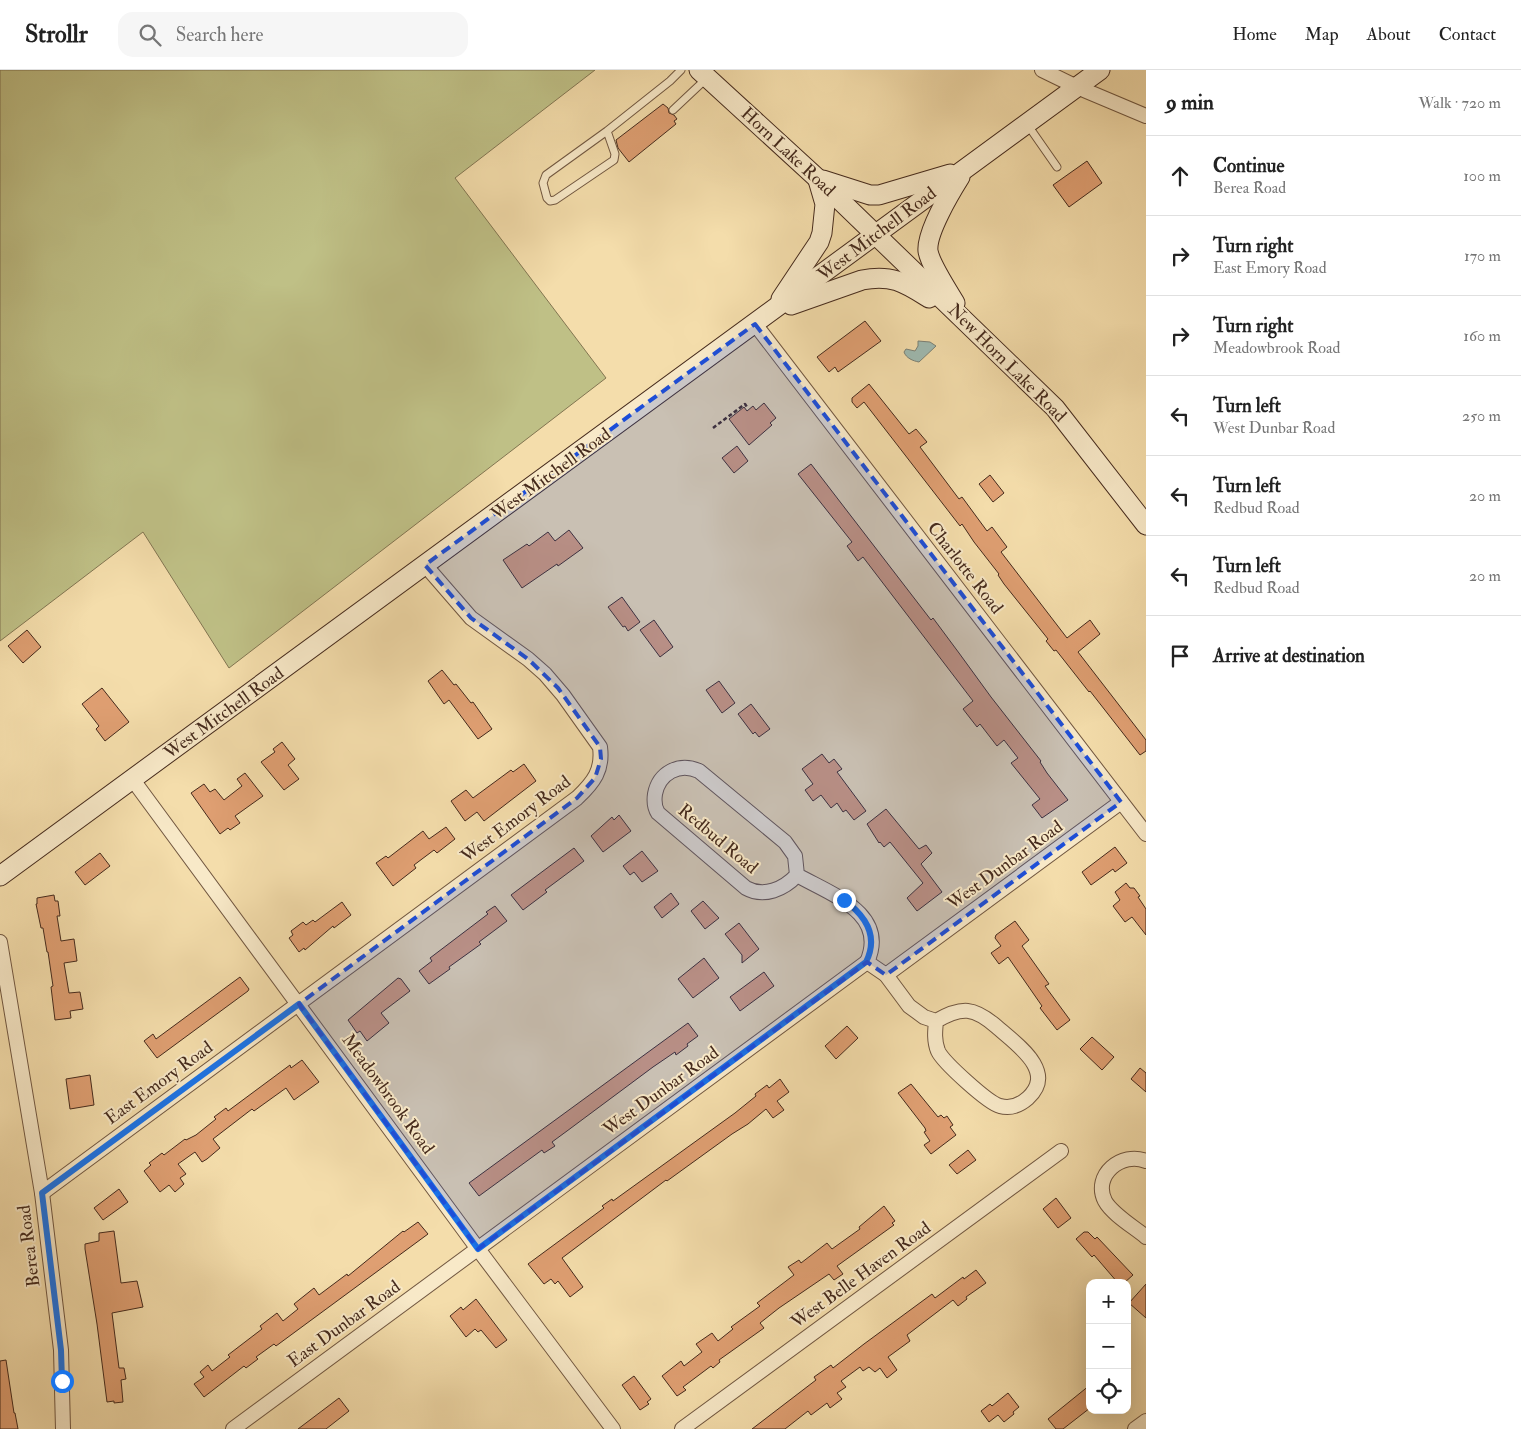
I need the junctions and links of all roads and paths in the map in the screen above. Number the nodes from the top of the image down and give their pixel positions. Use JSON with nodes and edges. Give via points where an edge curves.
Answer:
{"nodes":[{"id":1,"x":681,"y":70,"type":"edge"},
{"id":2,"x":1042,"y":70,"type":"edge"},
{"id":3,"x":1100,"y":70,"type":"edge"},
{"id":4,"x":703,"y":74,"type":"edge"},
{"id":5,"x":1077,"y":88,"type":"junction"},
{"id":6,"x":673,"y":110,"type":"dead end"},
{"id":7,"x":1146,"y":116,"type":"edge"},
{"id":8,"x":1026,"y":124,"type":"junction"},
{"id":9,"x":607,"y":131,"type":"junction"},
{"id":10,"x":1056,"y":167,"type":"dead end"},
{"id":11,"x":965,"y":169,"type":"junction"},
{"id":12,"x":818,"y":179,"type":"junction"},
{"id":13,"x":876,"y":235,"type":"junction"},
{"id":14,"x":774,"y":311,"type":"junction"},
{"id":15,"x":964,"y":319,"type":"junction"},
{"id":16,"x":755,"y":324,"type":"junction"},
{"id":17,"x":747,"y":407,"type":"dead end"},
{"id":18,"x":713,"y":428,"type":"dead end"},
{"id":19,"x":1146,"y":525,"type":"edge"},
{"id":20,"x":425,"y":565,"type":"junction"},
{"id":21,"x":133,"y":780,"type":"junction"},
{"id":22,"x":1121,"y":802,"type":"junction"},
{"id":23,"x":1146,"y":834,"type":"edge"},
{"id":24,"x":797,"y":875,"type":"junction"},
{"id":25,"x":0,"y":876,"type":"edge"},
{"id":26,"x":0,"y":942,"type":"edge"},
{"id":27,"x":866,"y":962,"type":"junction"},
{"id":28,"x":886,"y":975,"type":"junction"},
{"id":29,"x":299,"y":1004,"type":"junction"},
{"id":30,"x":936,"y":1021,"type":"junction"},
{"id":31,"x":1061,"y":1151,"type":"dead end"},
{"id":32,"x":1146,"y":1161,"type":"edge"},
{"id":33,"x":42,"y":1193,"type":"junction"},
{"id":34,"x":1146,"y":1237,"type":"edge"},
{"id":35,"x":478,"y":1249,"type":"junction"},
{"id":36,"x":1146,"y":1421,"type":"edge"},
{"id":37,"x":63,"y":1429,"type":"edge"},
{"id":38,"x":233,"y":1429,"type":"edge"},
{"id":39,"x":613,"y":1429,"type":"edge"},
{"id":40,"x":682,"y":1429,"type":"edge"},
{"id":41,"x":1135,"y":1429,"type":"edge"}],
"edges":[{"from":1,"to":9,"type":"lane"},
{"from":2,"to":5,"type":"street"},
{"from":3,"to":5,"type":"main road","name":"West Mitchell Road"},
{"from":4,"to":6,"type":"lane"},
{"from":4,"to":12,"type":"main road","name":"Horn Lake Road"},
{"from":5,"to":7,"type":"street"},
{"from":5,"to":8,"type":"main road","name":"West Mitchell Road"},
{"from":8,"to":10,"type":"lane"},
{"from":8,"to":11,"type":"main road","name":"West Mitchell Road"},
{"from":9,"to":9,"type":"lane","via":[[546,174],[543,183],[547,198],[555,200],[614,160]]},
{"from":11,"to":12,"type":"main road","via":[[879,195]]},
{"from":11,"to":13,"type":"main road","name":"West Mitchell Road"},
{"from":11,"to":15,"type":"main road","via":[[941,209],[928,251]]},
{"from":12,"to":13,"type":"main road","name":"Horn Lake Road"},
{"from":12,"to":14,"type":"main road","via":[[825,204],[822,233]]},
{"from":13,"to":14,"type":"main road","name":"West Mitchell Road"},
{"from":13,"to":15,"type":"main road","name":"New Horn Lake Road"},
{"from":14,"to":15,"type":"main road","via":[[862,280],[882,278],[904,282]]},
{"from":14,"to":16,"type":"main road","name":"West Mitchell Road"},
{"from":15,"to":19,"type":"main road","name":"New Horn Lake Road","via":[[1056,408]]},
{"from":16,"to":20,"type":"main road","name":"West Mitchell Road"},
{"from":16,"to":22,"type":"street","name":"Charlotte Road"},
{"from":17,"to":18,"type":"path","via":[[745,404]]},
{"from":20,"to":21,"type":"main road","name":"West Mitchell Road"},
{"from":20,"to":29,"type":"street","name":"West Emory Road","via":[[471,618],[528,659],[552,681],[600,747],[599,770],[577,798]]},
{"from":21,"to":25,"type":"main road","name":"West Mitchell Road"},
{"from":21,"to":29,"type":"street","name":"Meadowbrook Road"},
{"from":22,"to":23,"type":"street","name":"Charlotte Road"},
{"from":22,"to":28,"type":"street","name":"West Dunbar Road"},
{"from":24,"to":24,"type":"street","name":"Redbud Road","via":[[795,856],[789,846],[700,771],[684,767],[662,777],[654,800],[658,813],[746,888],[760,893],[776,890]]},
{"from":24,"to":27,"type":"street","via":[[844,900],[861,915],[872,940]]},
{"from":26,"to":33,"type":"street","name":"Berea Road"},
{"from":27,"to":28,"type":"street"},
{"from":27,"to":35,"type":"street","name":"West Dunbar Road"},
{"from":28,"to":30,"type":"street","via":[[909,1006]]},
{"from":29,"to":33,"type":"street","name":"East Emory Road"},
{"from":29,"to":35,"type":"street","name":"Meadowbrook Road"},
{"from":30,"to":30,"type":"street","via":[[935,1038],[941,1056],[992,1102],[1006,1107],[1016,1106],[1032,1094],[1039,1077],[1036,1066],[987,1019],[963,1010]]},
{"from":31,"to":40,"type":"street","name":"West Belle Haven Road"},
{"from":32,"to":34,"type":"street","via":[[1131,1158],[1119,1162],[1107,1172],[1103,1183],[1105,1200],[1110,1208]]},
{"from":33,"to":37,"type":"street","name":"Berea Road","via":[[61,1350]]},
{"from":35,"to":38,"type":"street","name":"East Dunbar Road"},
{"from":35,"to":39,"type":"street","name":"Meadowbrook Road"},
{"from":36,"to":41,"type":"street"}]}
